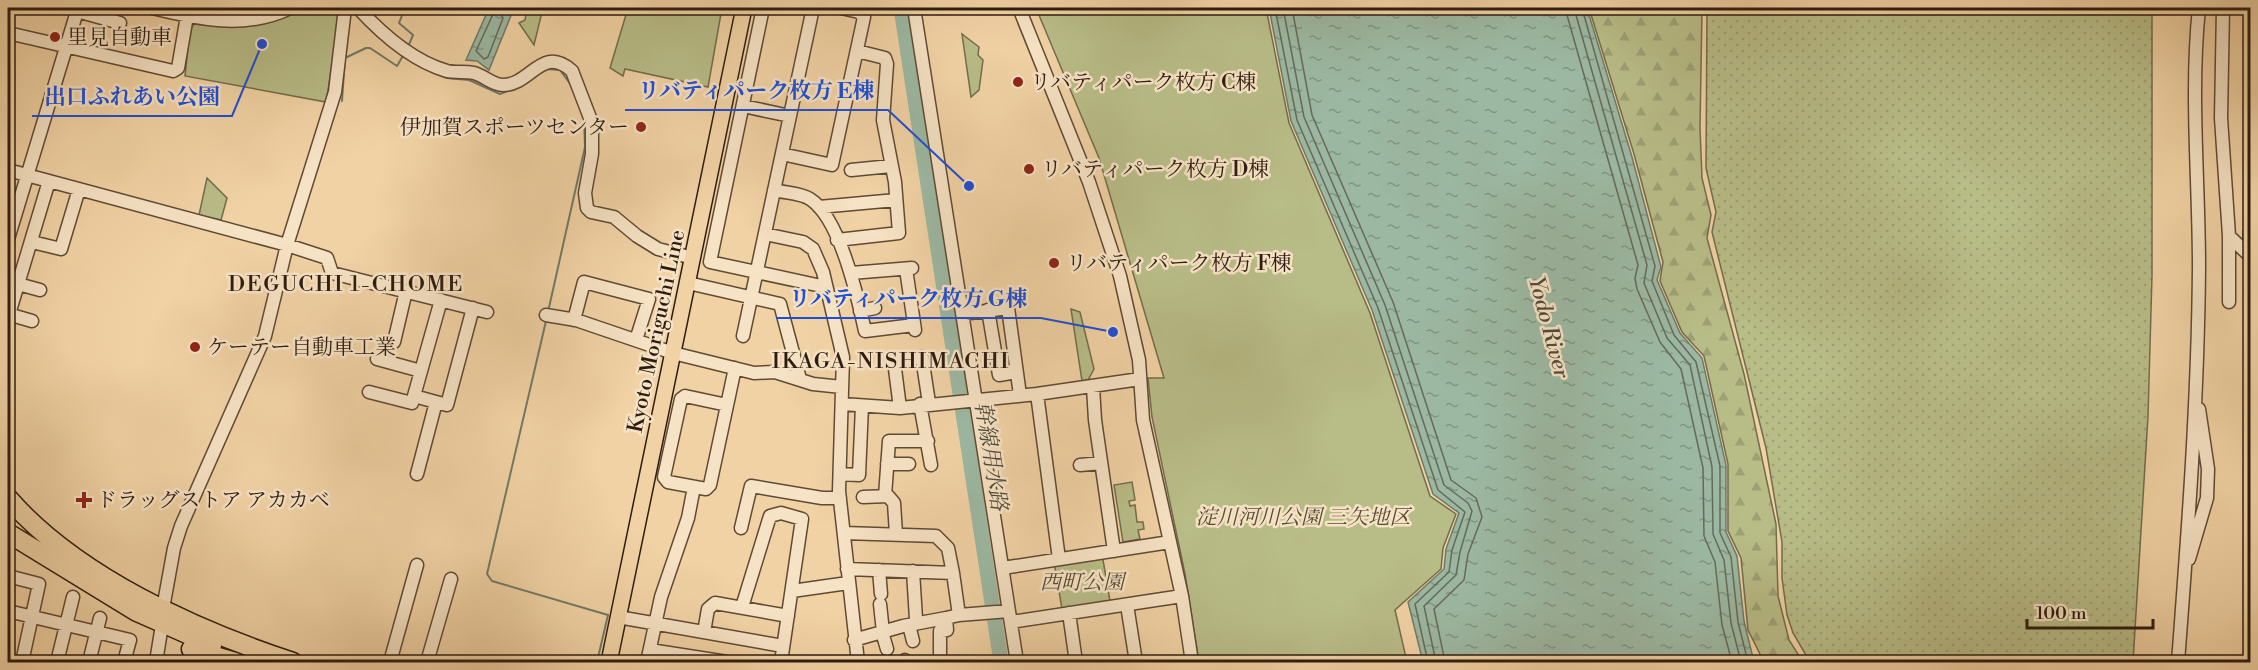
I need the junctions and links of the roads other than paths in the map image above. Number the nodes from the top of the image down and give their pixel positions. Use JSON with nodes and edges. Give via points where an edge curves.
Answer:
{"nodes":[{"id":1,"x":152,"y":8,"type":"edge"},
{"id":2,"x":290,"y":8,"type":"edge"},
{"id":3,"x":358,"y":8,"type":"edge"},
{"id":4,"x":744,"y":8,"type":"edge"},
{"id":5,"x":763,"y":8,"type":"edge"},
{"id":6,"x":813,"y":8,"type":"edge"},
{"id":7,"x":841,"y":8,"type":"edge"},
{"id":8,"x":914,"y":8,"type":"edge"},
{"id":9,"x":1019,"y":8,"type":"edge"},
{"id":10,"x":2199,"y":8,"type":"edge"},
{"id":11,"x":2223,"y":8,"type":"edge"},
{"id":12,"x":77,"y":9,"type":"edge"},
{"id":13,"x":342,"y":9,"type":"edge"},
{"id":14,"x":187,"y":16,"type":"junction"},
{"id":15,"x":120,"y":23,"type":"dead end"},
{"id":16,"x":8,"y":33,"type":"edge"},
{"id":17,"x":66,"y":47,"type":"junction"},
{"id":18,"x":857,"y":51,"type":"junction"},
{"id":19,"x":742,"y":106,"type":"junction"},
{"id":20,"x":790,"y":116,"type":"junction"},
{"id":21,"x":782,"y":154,"type":"junction"},
{"id":22,"x":891,"y":166,"type":"junction"},
{"id":23,"x":8,"y":170,"type":"edge"},
{"id":24,"x":860,"y":172,"type":"dead end"},
{"id":25,"x":27,"y":175,"type":"junction"},
{"id":26,"x":49,"y":181,"type":"junction"},
{"id":27,"x":79,"y":189,"type":"junction"},
{"id":28,"x":774,"y":190,"type":"junction"},
{"id":29,"x":896,"y":200,"type":"junction"},
{"id":30,"x":819,"y":207,"type":"junction"},
{"id":31,"x":765,"y":234,"type":"junction"},
{"id":32,"x":2229,"y":237,"type":"junction"},
{"id":33,"x":8,"y":239,"type":"edge"},
{"id":34,"x":837,"y":240,"type":"junction"},
{"id":35,"x":32,"y":242,"type":"junction"},
{"id":36,"x":287,"y":245,"type":"junction"},
{"id":37,"x":2250,"y":256,"type":"edge"},
{"id":38,"x":693,"y":258,"type":"junction"},
{"id":39,"x":757,"y":272,"type":"junction"},
{"id":40,"x":851,"y":273,"type":"junction"},
{"id":41,"x":688,"y":283,"type":"junction"},
{"id":42,"x":18,"y":284,"type":"junction"},
{"id":43,"x":826,"y":287,"type":"junction"},
{"id":44,"x":40,"y":290,"type":"dead end"},
{"id":45,"x":406,"y":291,"type":"junction"},
{"id":46,"x":751,"y":298,"type":"junction"},
{"id":47,"x":441,"y":300,"type":"junction"},
{"id":48,"x":2229,"y":302,"type":"dead end"},
{"id":49,"x":875,"y":308,"type":"dead end"},
{"id":50,"x":472,"y":309,"type":"junction"},
{"id":51,"x":988,"y":310,"type":"junction"},
{"id":52,"x":860,"y":311,"type":"junction"},
{"id":53,"x":487,"y":312,"type":"dead end"},
{"id":54,"x":8,"y":314,"type":"edge"},
{"id":55,"x":963,"y":314,"type":"junction"},
{"id":56,"x":546,"y":315,"type":"dead end"},
{"id":57,"x":574,"y":320,"type":"junction"},
{"id":58,"x":32,"y":321,"type":"dead end"},
{"id":59,"x":743,"y":336,"type":"dead end"},
{"id":60,"x":636,"y":340,"type":"junction"},
{"id":61,"x":394,"y":342,"type":"dead end"},
{"id":62,"x":673,"y":353,"type":"junction"},
{"id":63,"x":377,"y":359,"type":"dead end"},
{"id":64,"x":735,"y":368,"type":"junction"},
{"id":65,"x":421,"y":371,"type":"junction"},
{"id":66,"x":1016,"y":372,"type":"junction"},
{"id":67,"x":1140,"y":379,"type":"junction"},
{"id":68,"x":800,"y":380,"type":"junction"},
{"id":69,"x":842,"y":387,"type":"junction"},
{"id":70,"x":1093,"y":387,"type":"junction"},
{"id":71,"x":369,"y":392,"type":"dead end"},
{"id":72,"x":1037,"y":394,"type":"junction"},
{"id":73,"x":1020,"y":395,"type":"junction"},
{"id":74,"x":414,"y":396,"type":"junction"},
{"id":75,"x":976,"y":398,"type":"junction"},
{"id":76,"x":436,"y":402,"type":"junction"},
{"id":77,"x":842,"y":404,"type":"junction"},
{"id":78,"x":925,"y":404,"type":"junction"},
{"id":79,"x":727,"y":405,"type":"junction"},
{"id":80,"x":862,"y":406,"type":"junction"},
{"id":81,"x":900,"y":408,"type":"junction"},
{"id":82,"x":928,"y":441,"type":"junction"},
{"id":83,"x":1101,"y":463,"type":"junction"},
{"id":84,"x":887,"y":464,"type":"junction"},
{"id":85,"x":909,"y":464,"type":"dead end"},
{"id":86,"x":931,"y":465,"type":"dead end"},
{"id":87,"x":1080,"y":465,"type":"dead end"},
{"id":88,"x":417,"y":474,"type":"dead end"},
{"id":89,"x":840,"y":474,"type":"junction"},
{"id":90,"x":694,"y":487,"type":"junction"},
{"id":91,"x":885,"y":496,"type":"junction"},
{"id":92,"x":863,"y":497,"type":"dead end"},
{"id":93,"x":8,"y":498,"type":"edge"},
{"id":94,"x":840,"y":498,"type":"junction"},
{"id":95,"x":8,"y":508,"type":"edge"},
{"id":96,"x":741,"y":528,"type":"dead end"},
{"id":97,"x":8,"y":533,"type":"edge"},
{"id":98,"x":844,"y":533,"type":"junction"},
{"id":99,"x":896,"y":534,"type":"junction"},
{"id":100,"x":1170,"y":542,"type":"junction"},
{"id":101,"x":8,"y":544,"type":"edge"},
{"id":102,"x":1114,"y":551,"type":"junction"},
{"id":103,"x":1059,"y":559,"type":"junction"},
{"id":104,"x":417,"y":565,"type":"dead end"},
{"id":105,"x":1002,"y":568,"type":"junction"},
{"id":106,"x":847,"y":569,"type":"junction"},
{"id":107,"x":879,"y":570,"type":"junction"},
{"id":108,"x":913,"y":571,"type":"junction"},
{"id":109,"x":953,"y":573,"type":"junction"},
{"id":110,"x":8,"y":576,"type":"edge"},
{"id":111,"x":451,"y":579,"type":"dead end"},
{"id":112,"x":848,"y":583,"type":"junction"},
{"id":113,"x":792,"y":591,"type":"junction"},
{"id":114,"x":1182,"y":596,"type":"junction"},
{"id":115,"x":73,"y":597,"type":"dead end"},
{"id":116,"x":1127,"y":605,"type":"junction"},
{"id":117,"x":742,"y":607,"type":"junction"},
{"id":118,"x":8,"y":611,"type":"edge"},
{"id":119,"x":1069,"y":613,"type":"junction"},
{"id":120,"x":1002,"y":615,"type":"junction"},
{"id":121,"x":788,"y":616,"type":"junction"},
{"id":122,"x":32,"y":617,"type":"junction"},
{"id":123,"x":618,"y":617,"type":"junction"},
{"id":124,"x":952,"y":617,"type":"junction"},
{"id":125,"x":100,"y":618,"type":"dead end"},
{"id":126,"x":162,"y":621,"type":"junction"},
{"id":127,"x":913,"y":622,"type":"junction"},
{"id":128,"x":66,"y":624,"type":"junction"},
{"id":129,"x":655,"y":624,"type":"junction"},
{"id":130,"x":97,"y":632,"type":"junction"},
{"id":131,"x":704,"y":632,"type":"junction"},
{"id":132,"x":883,"y":632,"type":"junction"},
{"id":133,"x":854,"y":640,"type":"junction"},
{"id":134,"x":913,"y":641,"type":"dead end"},
{"id":135,"x":783,"y":646,"type":"junction"},
{"id":136,"x":887,"y":649,"type":"dead end"},
{"id":137,"x":649,"y":656,"type":"edge"},
{"id":138,"x":250,"y":661,"type":"edge"},
{"id":139,"x":725,"y":662,"type":"edge"},
{"id":140,"x":937,"y":662,"type":"edge"},
{"id":141,"x":22,"y":663,"type":"edge"},
{"id":142,"x":57,"y":663,"type":"edge"},
{"id":143,"x":89,"y":663,"type":"edge"},
{"id":144,"x":124,"y":663,"type":"edge"},
{"id":145,"x":156,"y":663,"type":"edge"},
{"id":146,"x":293,"y":663,"type":"edge"},
{"id":147,"x":390,"y":663,"type":"edge"},
{"id":148,"x":427,"y":663,"type":"edge"},
{"id":149,"x":609,"y":663,"type":"edge"},
{"id":150,"x":781,"y":663,"type":"edge"},
{"id":151,"x":858,"y":663,"type":"edge"},
{"id":152,"x":1017,"y":663,"type":"edge"},
{"id":153,"x":1076,"y":663,"type":"edge"},
{"id":154,"x":1136,"y":663,"type":"edge"},
{"id":155,"x":1192,"y":663,"type":"edge"},
{"id":156,"x":2178,"y":663,"type":"edge"}],
"edges":[{"from":1,"to":14,"type":"street"},
{"from":2,"to":14,"type":"street","via":[[246,21]]},
{"from":3,"to":38,"type":"street","via":[[401,47],[445,70],[474,73],[502,85],[513,84],[551,61],[565,65],[572,71],[592,123],[587,208],[614,217],[657,249]]},
{"from":4,"to":38,"type":"main road","name":"Kyoto Moriguchi Line"},
{"from":5,"to":19,"type":"street"},
{"from":6,"to":20,"type":"street"},
{"from":7,"to":18,"type":"street","via":[[864,17]]},
{"from":8,"to":55,"type":"street"},
{"from":9,"to":67,"type":"street","via":[[1089,182],[1120,276]]},
{"from":10,"to":156,"type":"street","via":[[2195,77],[2199,267],[2195,407],[2201,411],[2208,469],[2206,498],[2193,553],[2185,565]]},
{"from":11,"to":32,"type":"street","via":[[2221,118]]},
{"from":12,"to":15,"type":"street"},
{"from":12,"to":17,"type":"street"},
{"from":13,"to":36,"type":"street","via":[[335,92]]},
{"from":14,"to":17,"type":"street","via":[[178,68],[172,71]]},
{"from":16,"to":17,"type":"street"},
{"from":17,"to":25,"type":"street"},
{"from":18,"to":21,"type":"street","via":[[832,165]]},
{"from":18,"to":22,"type":"street","via":[[885,58],[887,64],[883,120]]},
{"from":19,"to":20,"type":"street"},
{"from":19,"to":39,"type":"street","via":[[710,262]]},
{"from":20,"to":21,"type":"street"},
{"from":21,"to":28,"type":"street"},
{"from":22,"to":24,"type":"street"},
{"from":22,"to":29,"type":"street"},
{"from":23,"to":25,"type":"street"},
{"from":25,"to":26,"type":"street"},
{"from":25,"to":33,"type":"street"},
{"from":26,"to":27,"type":"street"},
{"from":26,"to":35,"type":"street"},
{"from":27,"to":35,"type":"street","via":[[61,249]]},
{"from":27,"to":36,"type":"street"},
{"from":28,"to":30,"type":"street","via":[[809,198]]},
{"from":28,"to":31,"type":"street"},
{"from":29,"to":30,"type":"street","via":[[835,200]]},
{"from":29,"to":34,"type":"street","via":[[899,233]]},
{"from":30,"to":34,"type":"street"},
{"from":31,"to":39,"type":"street"},
{"from":31,"to":43,"type":"street","via":[[803,242],[813,249]]},
{"from":32,"to":37,"type":"street"},
{"from":32,"to":48,"type":"street"},
{"from":34,"to":40,"type":"street"},
{"from":35,"to":42,"type":"street"},
{"from":36,"to":45,"type":"street","via":[[327,258],[332,273]]},
{"from":36,"to":126,"type":"street","via":[[265,336],[178,536]]},
{"from":38,"to":41,"type":"main road","name":"Kyoto Moriguchi Line"},
{"from":39,"to":43,"type":"street"},
{"from":39,"to":46,"type":"street"},
{"from":40,"to":52,"type":"street"},
{"from":40,"to":52,"type":"street","via":[[910,268],[915,329],[865,332]]},
{"from":41,"to":46,"type":"street"},
{"from":41,"to":62,"type":"main road","name":"Kyoto Moriguchi Line"},
{"from":42,"to":44,"type":"street"},
{"from":42,"to":54,"type":"street"},
{"from":43,"to":69,"type":"street","via":[[843,357]]},
{"from":45,"to":47,"type":"street"},
{"from":45,"to":61,"type":"street"},
{"from":46,"to":59,"type":"street"},
{"from":46,"to":68,"type":"street","via":[[780,304]]},
{"from":47,"to":50,"type":"street"},
{"from":47,"to":65,"type":"street"},
{"from":49,"to":52,"type":"street"},
{"from":50,"to":53,"type":"street"},
{"from":50,"to":76,"type":"street","via":[[447,405]]},
{"from":51,"to":55,"type":"street"},
{"from":51,"to":66,"type":"street","via":[[999,375]]},
{"from":51,"to":66,"type":"street","via":[[1008,308]]},
{"from":54,"to":58,"type":"street"},
{"from":55,"to":75,"type":"street"},
{"from":56,"to":57,"type":"street"},
{"from":57,"to":60,"type":"street"},
{"from":57,"to":60,"type":"street","via":[[584,282],[649,299]]},
{"from":60,"to":62,"type":"street"},
{"from":62,"to":64,"type":"street"},
{"from":62,"to":123,"type":"main road","name":"Kyoto Moriguchi Line"},
{"from":63,"to":65,"type":"street"},
{"from":64,"to":68,"type":"street","via":[[754,373],[775,372]]},
{"from":64,"to":79,"type":"street"},
{"from":65,"to":74,"type":"street"},
{"from":66,"to":73,"type":"street"},
{"from":67,"to":70,"type":"street"},
{"from":67,"to":100,"type":"street","via":[[1143,420]]},
{"from":68,"to":69,"type":"street"},
{"from":69,"to":77,"type":"street"},
{"from":70,"to":72,"type":"street"},
{"from":70,"to":83,"type":"street"},
{"from":71,"to":74,"type":"street","via":[[412,403]]},
{"from":72,"to":73,"type":"street"},
{"from":72,"to":103,"type":"street"},
{"from":73,"to":75,"type":"street"},
{"from":74,"to":76,"type":"street"},
{"from":75,"to":78,"type":"street"},
{"from":75,"to":105,"type":"street"},
{"from":76,"to":88,"type":"street"},
{"from":77,"to":80,"type":"street"},
{"from":77,"to":89,"type":"street"},
{"from":78,"to":81,"type":"street"},
{"from":78,"to":81,"type":"street","via":[[922,357],[894,361]]},
{"from":78,"to":82,"type":"street"},
{"from":79,"to":90,"type":"street","via":[[710,485],[706,489]]},
{"from":79,"to":90,"type":"street","via":[[685,396],[681,399],[664,477],[668,482]]},
{"from":80,"to":81,"type":"street"},
{"from":80,"to":89,"type":"street","via":[[859,475]]},
{"from":82,"to":84,"type":"street","via":[[889,441]]},
{"from":82,"to":86,"type":"street"},
{"from":83,"to":87,"type":"street"},
{"from":83,"to":102,"type":"street"},
{"from":84,"to":85,"type":"street"},
{"from":84,"to":91,"type":"street"},
{"from":89,"to":94,"type":"street"},
{"from":90,"to":129,"type":"street"},
{"from":91,"to":92,"type":"street"},
{"from":91,"to":99,"type":"street","via":[[894,503]]},
{"from":93,"to":126,"type":"highway","via":[[62,549]]},
{"from":94,"to":96,"type":"street","via":[[751,486]]},
{"from":94,"to":98,"type":"street"},
{"from":95,"to":126,"type":"highway","via":[[38,538],[76,566]]},
{"from":97,"to":126,"type":"highway"},
{"from":98,"to":99,"type":"street"},
{"from":98,"to":106,"type":"street"},
{"from":99,"to":109,"type":"street","via":[[947,539]]},
{"from":100,"to":102,"type":"street"},
{"from":100,"to":114,"type":"street"},
{"from":101,"to":126,"type":"highway"},
{"from":102,"to":103,"type":"street"},
{"from":103,"to":105,"type":"street"},
{"from":104,"to":147,"type":"street"},
{"from":105,"to":120,"type":"street"},
{"from":106,"to":107,"type":"street"},
{"from":106,"to":112,"type":"street"},
{"from":107,"to":108,"type":"street"},
{"from":107,"to":132,"type":"street"},
{"from":108,"to":109,"type":"street"},
{"from":108,"to":127,"type":"street"},
{"from":109,"to":124,"type":"street"},
{"from":110,"to":122,"type":"street","via":[[39,584]]},
{"from":111,"to":148,"type":"street"},
{"from":112,"to":113,"type":"street"},
{"from":112,"to":133,"type":"street"},
{"from":113,"to":117,"type":"street","via":[[802,519],[781,513],[770,516]]},
{"from":113,"to":121,"type":"street"},
{"from":114,"to":116,"type":"street"},
{"from":114,"to":155,"type":"street"},
{"from":115,"to":128,"type":"street"},
{"from":116,"to":119,"type":"street"},
{"from":116,"to":154,"type":"street"},
{"from":117,"to":121,"type":"street"},
{"from":117,"to":131,"type":"street","via":[[715,603],[708,609]]},
{"from":118,"to":122,"type":"street"},
{"from":119,"to":120,"type":"street"},
{"from":119,"to":153,"type":"street"},
{"from":120,"to":124,"type":"street"},
{"from":120,"to":152,"type":"street"},
{"from":121,"to":135,"type":"street"},
{"from":122,"to":128,"type":"street"},
{"from":122,"to":141,"type":"street"},
{"from":123,"to":129,"type":"street"},
{"from":123,"to":149,"type":"main road","name":"Kyoto Moriguchi Line"},
{"from":124,"to":127,"type":"street"},
{"from":124,"to":140,"type":"street","via":[[947,630],[940,632]]},
{"from":125,"to":130,"type":"street"},
{"from":126,"to":138,"type":"highway"},
{"from":126,"to":145,"type":"street"},
{"from":126,"to":146,"type":"highway","via":[[215,634]]},
{"from":127,"to":132,"type":"street"},
{"from":127,"to":134,"type":"street"},
{"from":128,"to":130,"type":"street"},
{"from":128,"to":142,"type":"street"},
{"from":129,"to":131,"type":"street"},
{"from":129,"to":137,"type":"street"},
{"from":130,"to":143,"type":"street"},
{"from":130,"to":144,"type":"street","via":[[130,640]]},
{"from":131,"to":135,"type":"street"},
{"from":132,"to":133,"type":"street"},
{"from":132,"to":136,"type":"street"},
{"from":133,"to":151,"type":"street"},
{"from":135,"to":150,"type":"street"},
{"from":137,"to":139,"type":"street"}]}
